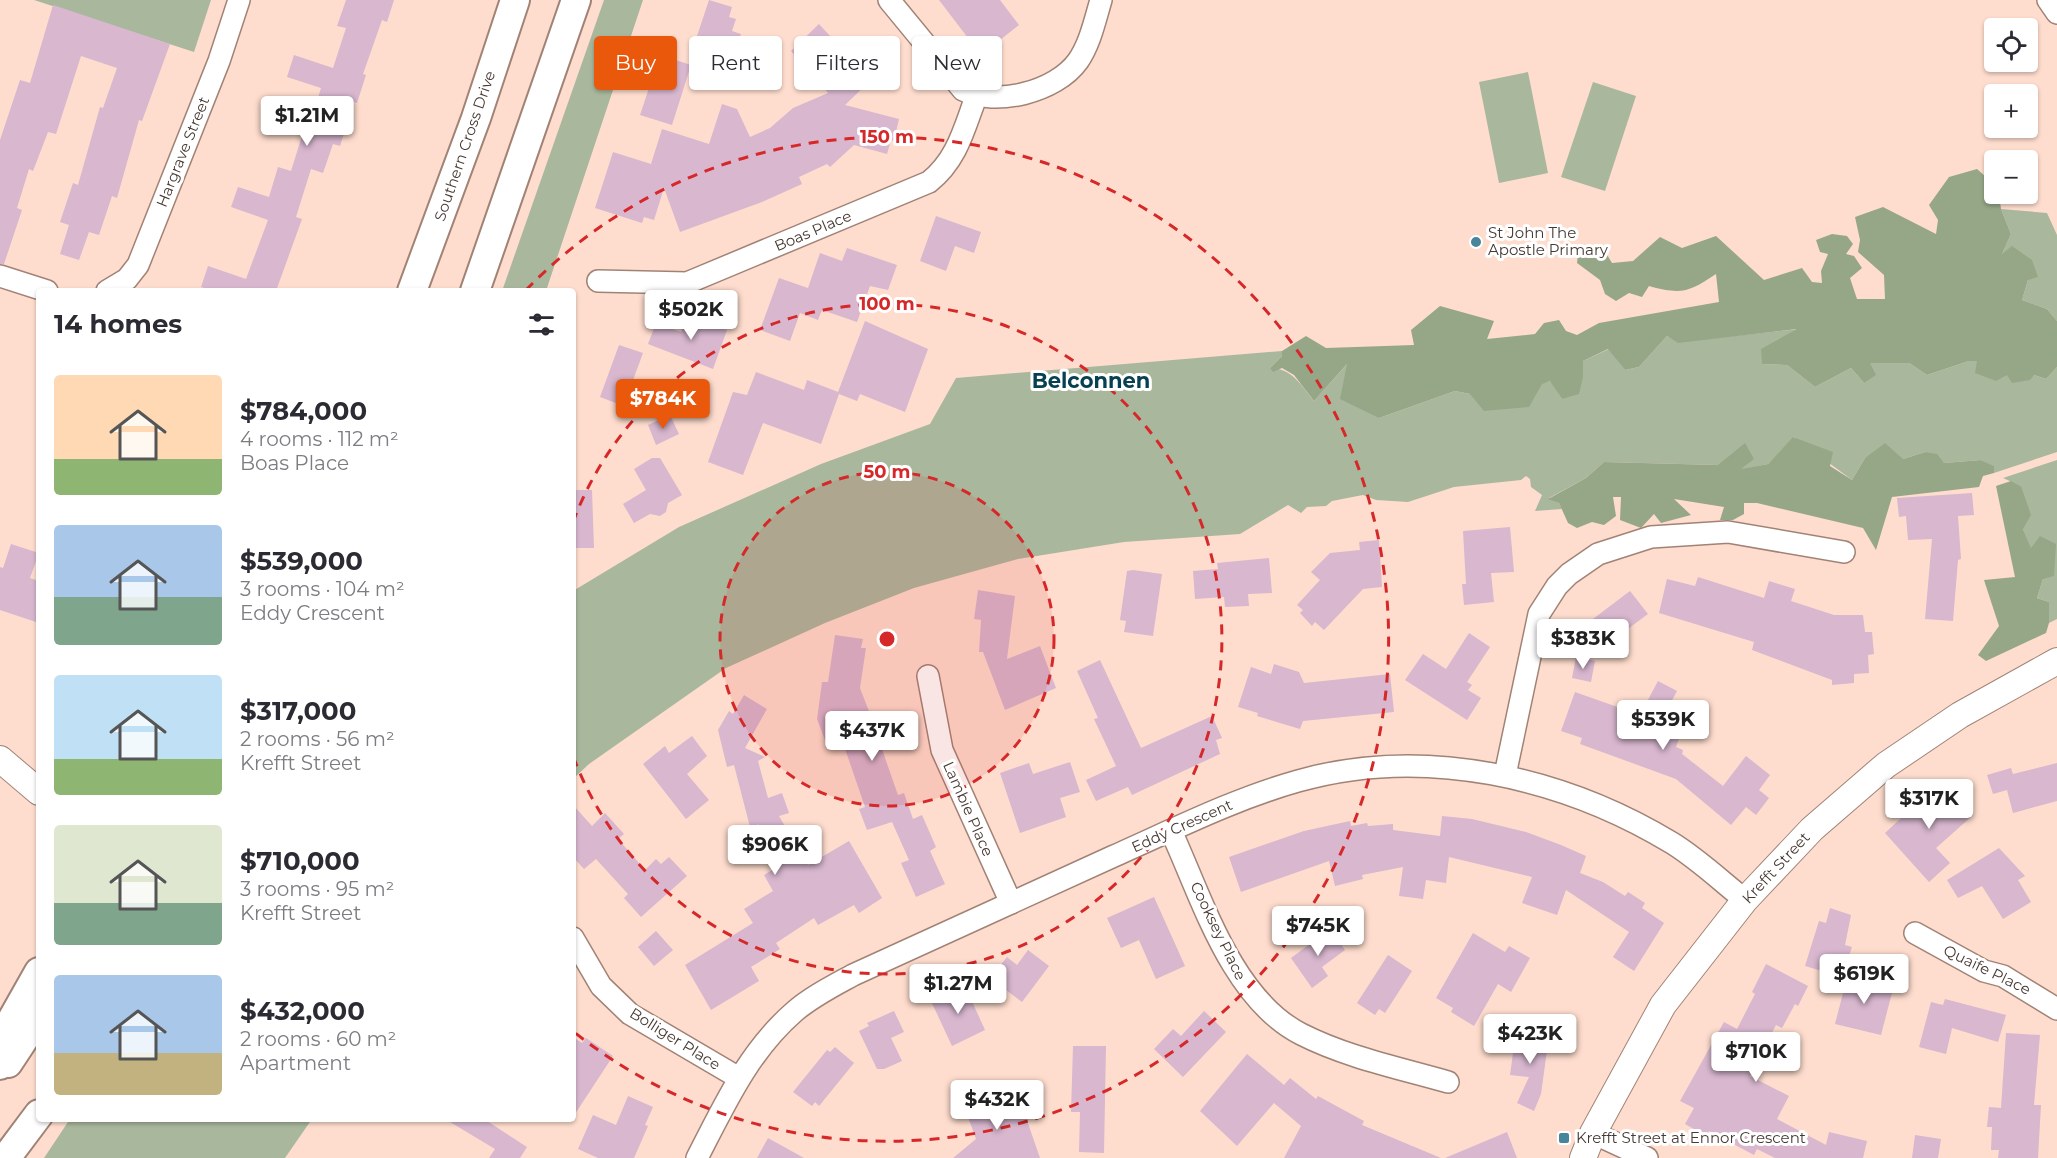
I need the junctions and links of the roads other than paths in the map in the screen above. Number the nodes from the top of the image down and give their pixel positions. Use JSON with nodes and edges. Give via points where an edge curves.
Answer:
{"nodes":[{"id":1,"x":239,"y":0,"type":"edge"},
{"id":2,"x":515,"y":0,"type":"edge"},
{"id":3,"x":576,"y":0,"type":"edge"},
{"id":4,"x":889,"y":0,"type":"edge"},
{"id":5,"x":1101,"y":0,"type":"edge"},
{"id":6,"x":2048,"y":0,"type":"edge"},
{"id":7,"x":2057,"y":13,"type":"edge"},
{"id":8,"x":976,"y":97,"type":"junction"},
{"id":9,"x":0,"y":276,"type":"edge"},
{"id":10,"x":598,"y":281,"type":"dead end"},
{"id":11,"x":38,"y":288,"type":"edge"},
{"id":12,"x":112,"y":288,"type":"edge"},
{"id":13,"x":413,"y":288,"type":"edge"},
{"id":14,"x":476,"y":288,"type":"edge"},
{"id":15,"x":1844,"y":552,"type":"dead end"},
{"id":16,"x":2057,"y":661,"type":"edge"},
{"id":17,"x":928,"y":676,"type":"dead end"},
{"id":18,"x":36,"y":772,"type":"edge"},
{"id":19,"x":1505,"y":775,"type":"junction"},
{"id":20,"x":36,"y":789,"type":"edge"},
{"id":21,"x":1171,"y":831,"type":"junction"},
{"id":22,"x":1745,"y":900,"type":"junction"},
{"id":23,"x":1011,"y":903,"type":"junction"},
{"id":24,"x":1915,"y":933,"type":"dead end"},
{"id":25,"x":576,"y":943,"type":"edge"},
{"id":26,"x":36,"y":977,"type":"edge"},
{"id":27,"x":2057,"y":1010,"type":"edge"},
{"id":28,"x":36,"y":1021,"type":"edge"},
{"id":29,"x":0,"y":1065,"type":"edge"},
{"id":30,"x":0,"y":1075,"type":"edge"},
{"id":31,"x":739,"y":1078,"type":"junction"},
{"id":32,"x":1448,"y":1082,"type":"dead end"},
{"id":33,"x":36,"y":1118,"type":"edge"},
{"id":34,"x":1593,"y":1133,"type":"junction"},
{"id":35,"x":6,"y":1158,"type":"edge"},
{"id":36,"x":696,"y":1158,"type":"edge"},
{"id":37,"x":1583,"y":1158,"type":"edge"},
{"id":38,"x":1647,"y":1158,"type":"edge"}],
"edges":[{"from":1,"to":12,"type":"street","name":"Hargrave Street","via":[[219,61],[138,265],[127,279]]},
{"from":2,"to":13,"type":"main road","name":"Southern Cross Drive","via":[[477,118]]},
{"from":3,"to":14,"type":"main road"},
{"from":4,"to":8,"type":"street","via":[[953,81]]},
{"from":5,"to":8,"type":"street","via":[[1082,53],[1062,76],[1002,99]]},
{"from":6,"to":7,"type":"street"},
{"from":8,"to":10,"type":"street","name":"Boas Place","via":[[956,154],[945,170],[929,182],[687,283]]},
{"from":9,"to":11,"type":"street"},
{"from":15,"to":19,"type":"street","via":[[1728,532],[1651,537],[1598,554],[1565,578],[1539,614]]},
{"from":16,"to":22,"type":"street","name":"Krefft Street","via":[[1960,715],[1886,765],[1812,829]]},
{"from":17,"to":23,"type":"street","name":"Lambie Place","via":[[942,750]]},
{"from":18,"to":20,"type":"street","via":[[0,759]]},
{"from":19,"to":21,"type":"street","name":"Eddy Crescent","via":[[1416,767],[1329,774],[1246,797]]},
{"from":19,"to":22,"type":"street","name":"Eddy Crescent","via":[[1565,792],[1622,815],[1674,845]]},
{"from":21,"to":23,"type":"street","name":"Eddy Crescent"},
{"from":21,"to":32,"type":"street","name":"Cooksey Place","via":[[1228,957],[1245,986],[1269,1012],[1299,1033],[1333,1048]]},
{"from":22,"to":34,"type":"street","name":"Krefft Street","via":[[1663,1005]]},
{"from":23,"to":31,"type":"street","name":"Eddy Crescent","via":[[853,975],[812,998],[763,1043]]},
{"from":24,"to":27,"type":"street","name":"Quaife Place","via":[[1984,971],[2003,976]]},
{"from":25,"to":31,"type":"street","name":"Bolliger Place","via":[[601,986],[630,1014]]},
{"from":26,"to":29,"type":"main road","via":[[5,1032]]},
{"from":28,"to":30,"type":"main road"},
{"from":31,"to":36,"type":"street","name":"Eddy Crescent"},
{"from":33,"to":35,"type":"main road"},
{"from":34,"to":37,"type":"street","name":"Krefft Street"},
{"from":34,"to":38,"type":"street"}]}
